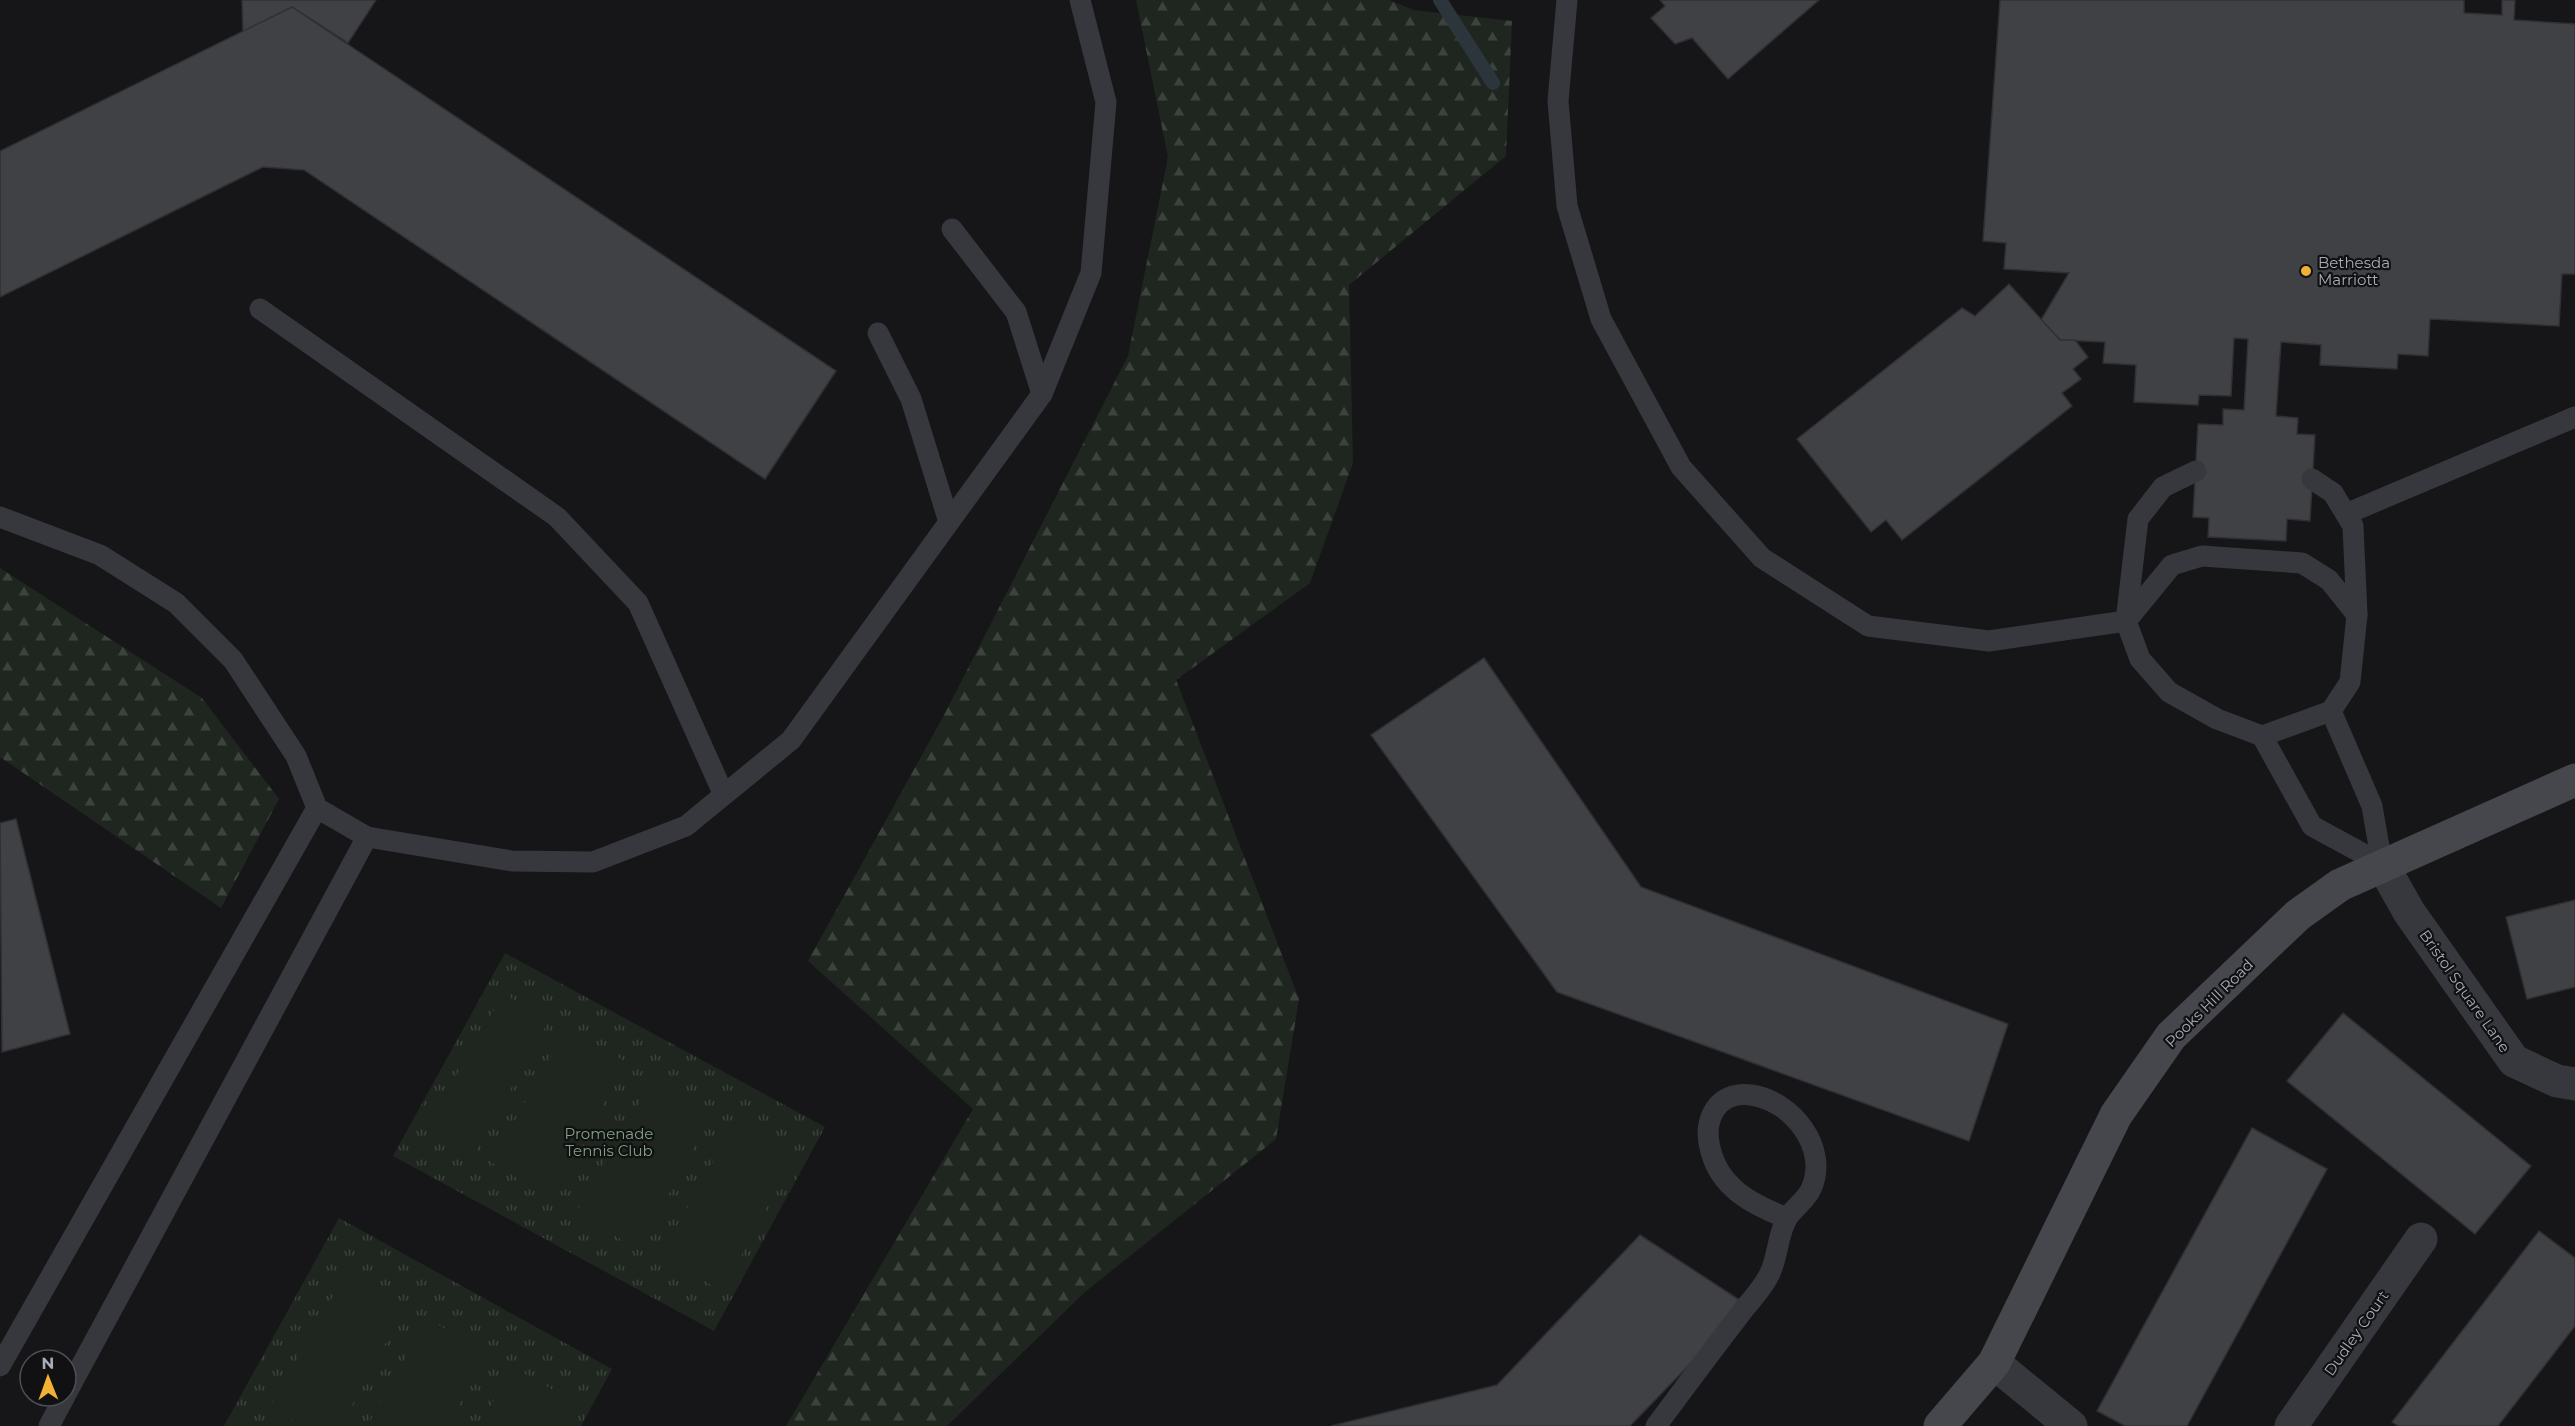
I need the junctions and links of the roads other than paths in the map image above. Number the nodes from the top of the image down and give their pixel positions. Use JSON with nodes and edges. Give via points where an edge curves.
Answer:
{"nodes":[{"id":1,"x":1080,"y":0,"type":"edge"},
{"id":2,"x":1567,"y":0,"type":"edge"},
{"id":3,"x":952,"y":228,"type":"dead end"},
{"id":4,"x":260,"y":309,"type":"dead end"},
{"id":5,"x":878,"y":333,"type":"dead end"},
{"id":6,"x":1042,"y":394,"type":"junction"},
{"id":7,"x":2575,"y":417,"type":"edge"},
{"id":8,"x":2196,"y":471,"type":"dead end"},
{"id":9,"x":2312,"y":479,"type":"dead end"},
{"id":10,"x":2346,"y":514,"type":"junction"},
{"id":11,"x":0,"y":517,"type":"edge"},
{"id":12,"x":949,"y":522,"type":"junction"},
{"id":13,"x":2357,"y":615,"type":"junction"},
{"id":14,"x":2126,"y":621,"type":"junction"},
{"id":15,"x":2331,"y":711,"type":"junction"},
{"id":16,"x":2262,"y":736,"type":"junction"},
{"id":17,"x":2575,"y":780,"type":"edge"},
{"id":18,"x":723,"y":793,"type":"junction"},
{"id":19,"x":317,"y":808,"type":"junction"},
{"id":20,"x":367,"y":837,"type":"junction"},
{"id":21,"x":2382,"y":864,"type":"junction"},
{"id":22,"x":2575,"y":1084,"type":"edge"},
{"id":23,"x":1787,"y":1218,"type":"junction"},
{"id":24,"x":2421,"y":1239,"type":"dead end"},
{"id":25,"x":1994,"y":1363,"type":"junction"},
{"id":26,"x":0,"y":1366,"type":"edge"},
{"id":27,"x":78,"y":1371,"type":"edge"},
{"id":28,"x":58,"y":1408,"type":"edge"},
{"id":29,"x":49,"y":1426,"type":"edge"},
{"id":30,"x":1656,"y":1426,"type":"edge"},
{"id":31,"x":1940,"y":1426,"type":"edge"},
{"id":32,"x":2071,"y":1426,"type":"edge"},
{"id":33,"x":2291,"y":1426,"type":"edge"}],
"edges":[{"from":1,"to":6,"type":"lane","via":[[1106,102],[1091,273]]},
{"from":2,"to":14,"type":"lane","via":[[1558,101],[1567,206],[1601,319],[1681,467],[1762,558],[1868,626],[1989,641]]},
{"from":3,"to":6,"type":"lane","via":[[1016,312]]},
{"from":4,"to":18,"type":"lane","via":[[557,517],[638,603]]},
{"from":5,"to":12,"type":"lane","via":[[911,399]]},
{"from":6,"to":12,"type":"lane"},
{"from":7,"to":10,"type":"lane"},
{"from":8,"to":14,"type":"lane","via":[[2163,487],[2138,519]]},
{"from":9,"to":10,"type":"lane","via":[[2333,493]]},
{"from":10,"to":13,"type":"lane","via":[[2353,526]]},
{"from":11,"to":19,"type":"lane","via":[[100,555],[176,603],[233,660],[296,756]]},
{"from":12,"to":18,"type":"lane","via":[[791,740]]},
{"from":13,"to":14,"type":"lane","via":[[2329,580],[2302,563],[2202,556],[2172,566]]},
{"from":13,"to":15,"type":"lane","via":[[2350,682]]},
{"from":14,"to":16,"type":"lane","via":[[2140,659],[2169,692],[2217,719]]},
{"from":15,"to":16,"type":"lane"},
{"from":15,"to":21,"type":"lane","via":[[2372,806]]},
{"from":16,"to":21,"type":"lane","via":[[2312,826]]},
{"from":17,"to":21,"type":"street","name":"Pooks Hill Road"},
{"from":18,"to":20,"type":"lane","via":[[686,826],[593,862],[512,861]]},
{"from":19,"to":20,"type":"lane"},
{"from":19,"to":26,"type":"lane"},
{"from":20,"to":27,"type":"lane"},
{"from":21,"to":22,"type":"street","name":"Bristol Square Lane","via":[[2409,912],[2514,1061],[2557,1081]]},
{"from":21,"to":25,"type":"street","name":"Pooks Hill Road","via":[[2340,885],[2298,915],[2171,1036],[2116,1115]]},
{"from":23,"to":23,"type":"lane","via":[[1812,1188],[1813,1148],[1800,1123],[1783,1106],[1750,1095],[1727,1098],[1711,1113],[1707,1136],[1712,1155],[1739,1195],[1755,1206]]},
{"from":23,"to":30,"type":"lane","via":[[1770,1274]]},
{"from":24,"to":33,"type":"street","name":"Dudley Court"},
{"from":25,"to":31,"type":"street","name":"Pooks Hill Road"},
{"from":25,"to":32,"type":"street"},
{"from":28,"to":29,"type":"lane"}]}
